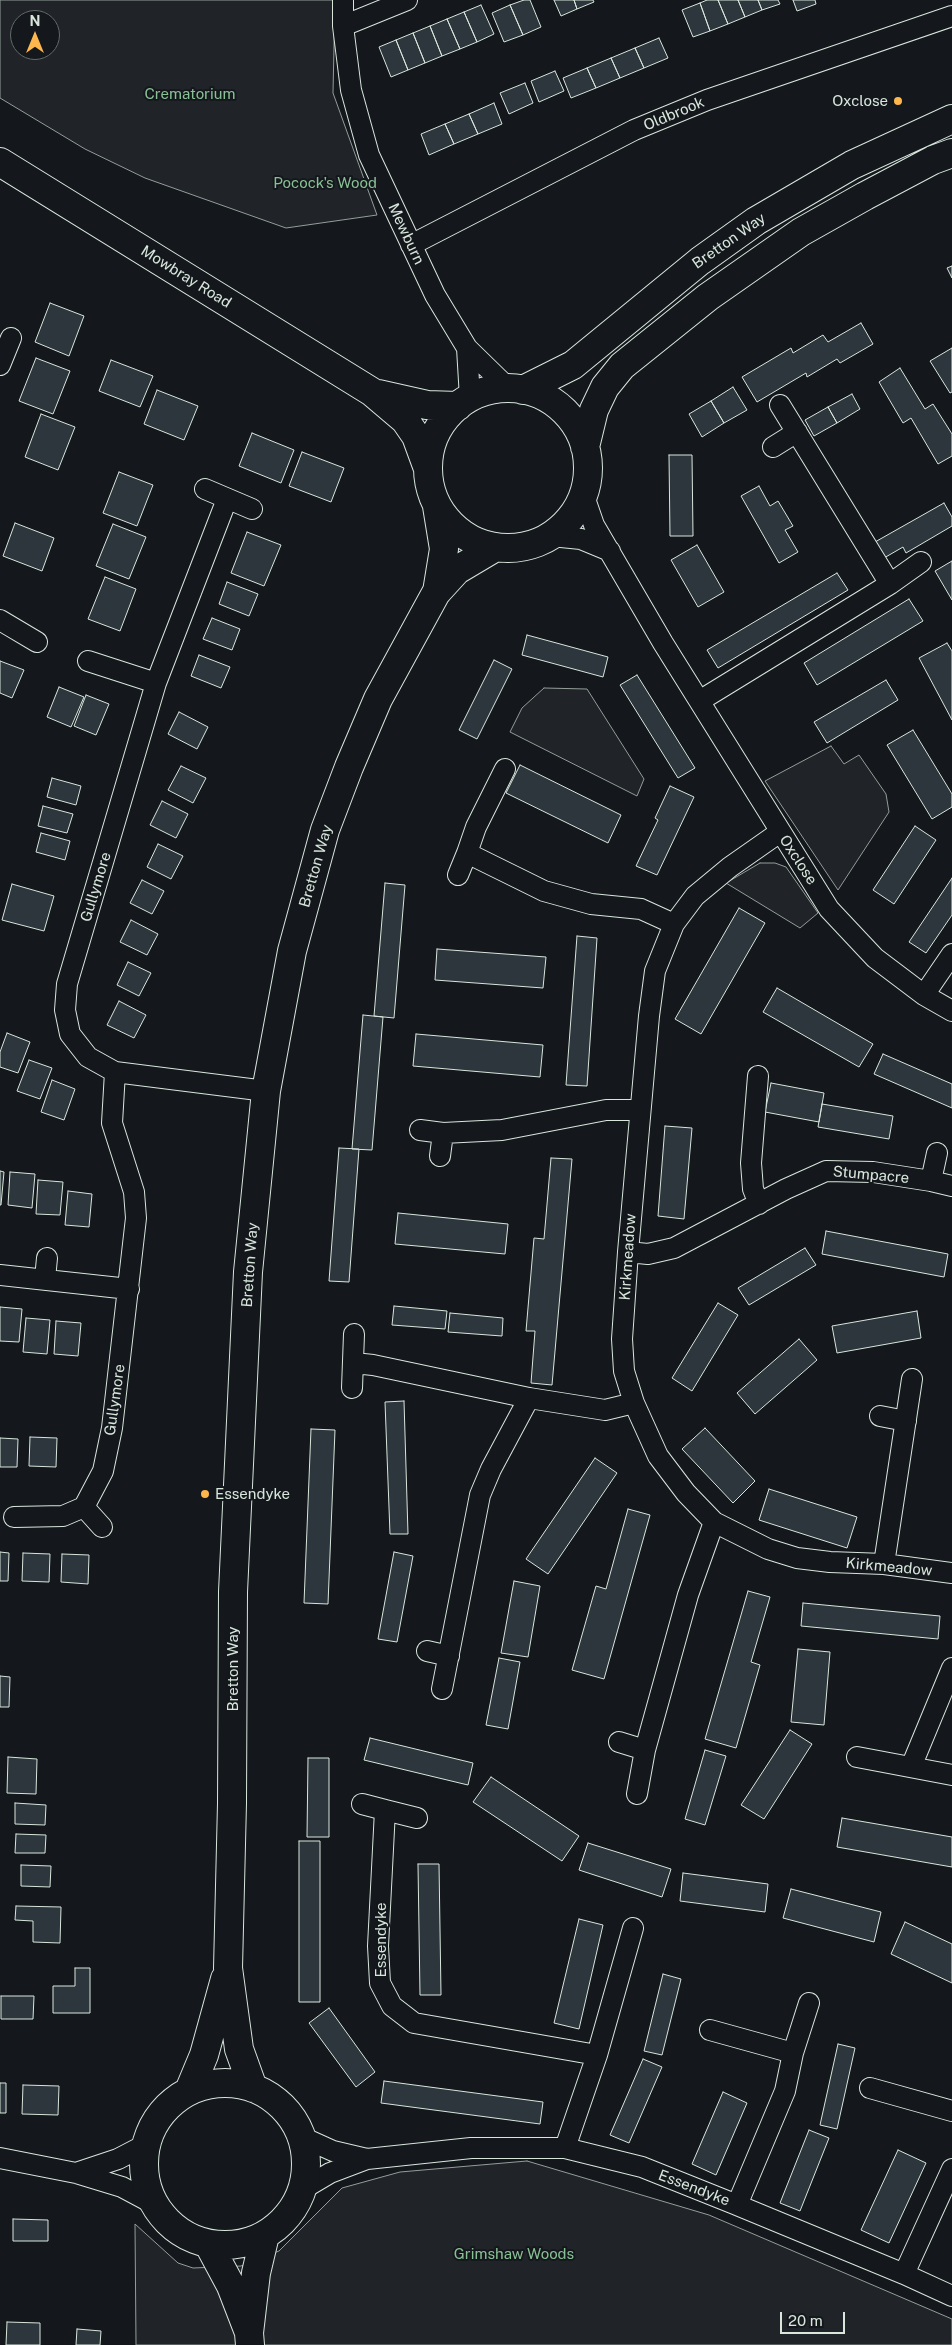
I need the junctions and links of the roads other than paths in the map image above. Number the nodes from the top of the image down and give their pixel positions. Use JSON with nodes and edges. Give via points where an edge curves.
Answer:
{"nodes":[{"id":1,"x":343,"y":0,"type":"edge"},
{"id":2,"x":407,"y":0,"type":"edge"},
{"id":3,"x":952,"y":16,"type":"edge"},
{"id":4,"x":343,"y":26,"type":"junction"},
{"id":5,"x":952,"y":119,"type":"edge"},
{"id":6,"x":952,"y":153,"type":"edge"},
{"id":7,"x":0,"y":163,"type":"edge"},
{"id":8,"x":411,"y":245,"type":"junction"},
{"id":9,"x":11,"y":338,"type":"dead end"},
{"id":10,"x":467,"y":348,"type":"junction"},
{"id":11,"x":0,"y":365,"type":"edge"},
{"id":12,"x":516,"y":389,"type":"junction"},
{"id":13,"x":372,"y":392,"type":"junction"},
{"id":14,"x":464,"y":402,"type":"junction"},
{"id":15,"x":780,"y":405,"type":"dead end"},
{"id":16,"x":797,"y":432,"type":"junction"},
{"id":17,"x":585,"y":447,"type":"junction"},
{"id":18,"x":773,"y":447,"type":"dead end"},
{"id":19,"x":427,"y":466,"type":"junction"},
{"id":20,"x":205,"y":489,"type":"dead end"},
{"id":21,"x":584,"y":496,"type":"junction"},
{"id":22,"x":227,"y":499,"type":"junction"},
{"id":23,"x":437,"y":506,"type":"junction"},
{"id":24,"x":252,"y":508,"type":"dead end"},
{"id":25,"x":551,"y":536,"type":"junction"},
{"id":26,"x":494,"y":548,"type":"junction"},
{"id":27,"x":610,"y":551,"type":"junction"},
{"id":28,"x":921,"y":562,"type":"dead end"},
{"id":29,"x":890,"y":584,"type":"junction"},
{"id":30,"x":436,"y":593,"type":"junction"},
{"id":31,"x":0,"y":620,"type":"edge"},
{"id":32,"x":37,"y":642,"type":"dead end"},
{"id":33,"x":88,"y":661,"type":"dead end"},
{"id":34,"x":156,"y":683,"type":"junction"},
{"id":35,"x":701,"y":700,"type":"junction"},
{"id":36,"x":505,"y":769,"type":"dead end"},
{"id":37,"x":780,"y":832,"type":"junction"},
{"id":38,"x":467,"y":853,"type":"junction"},
{"id":39,"x":458,"y":876,"type":"dead end"},
{"id":40,"x":674,"y":924,"type":"junction"},
{"id":41,"x":952,"y":954,"type":"edge"},
{"id":42,"x":924,"y":995,"type":"junction"},
{"id":43,"x":952,"y":1011,"type":"edge"},
{"id":44,"x":115,"y":1072,"type":"junction"},
{"id":45,"x":758,"y":1076,"type":"dead end"},
{"id":46,"x":266,"y":1091,"type":"junction"},
{"id":47,"x":640,"y":1110,"type":"junction"},
{"id":48,"x":420,"y":1130,"type":"dead end"},
{"id":49,"x":443,"y":1133,"type":"junction"},
{"id":50,"x":937,"y":1153,"type":"dead end"},
{"id":51,"x":440,"y":1156,"type":"dead end"},
{"id":52,"x":931,"y":1181,"type":"junction"},
{"id":53,"x":952,"y":1186,"type":"edge"},
{"id":54,"x":759,"y":1204,"type":"junction"},
{"id":55,"x":628,"y":1252,"type":"junction"},
{"id":56,"x":47,"y":1258,"type":"dead end"},
{"id":57,"x":0,"y":1275,"type":"edge"},
{"id":58,"x":44,"y":1280,"type":"junction"},
{"id":59,"x":130,"y":1289,"type":"junction"},
{"id":60,"x":354,"y":1334,"type":"dead end"},
{"id":61,"x":354,"y":1363,"type":"junction"},
{"id":62,"x":912,"y":1379,"type":"dead end"},
{"id":63,"x":352,"y":1388,"type":"dead end"},
{"id":64,"x":530,"y":1398,"type":"junction"},
{"id":65,"x":634,"y":1404,"type":"junction"},
{"id":66,"x":880,"y":1416,"type":"dead end"},
{"id":67,"x":906,"y":1421,"type":"junction"},
{"id":68,"x":84,"y":1507,"type":"junction"},
{"id":69,"x":14,"y":1517,"type":"dead end"},
{"id":70,"x":714,"y":1522,"type":"junction"},
{"id":71,"x":102,"y":1528,"type":"dead end"},
{"id":72,"x":884,"y":1564,"type":"junction"},
{"id":73,"x":952,"y":1573,"type":"edge"},
{"id":74,"x":427,"y":1651,"type":"dead end"},
{"id":75,"x":449,"y":1656,"type":"junction"},
{"id":76,"x":952,"y":1668,"type":"edge"},
{"id":77,"x":442,"y":1689,"type":"dead end"},
{"id":78,"x":619,"y":1742,"type":"dead end"},
{"id":79,"x":645,"y":1750,"type":"junction"},
{"id":80,"x":857,"y":1758,"type":"dead end"},
{"id":81,"x":911,"y":1767,"type":"junction"},
{"id":82,"x":952,"y":1775,"type":"edge"},
{"id":83,"x":637,"y":1794,"type":"dead end"},
{"id":84,"x":362,"y":1804,"type":"dead end"},
{"id":85,"x":385,"y":1810,"type":"junction"},
{"id":86,"x":417,"y":1818,"type":"dead end"},
{"id":87,"x":632,"y":1928,"type":"dead end"},
{"id":88,"x":228,"y":1968,"type":"junction"},
{"id":89,"x":809,"y":2003,"type":"dead end"},
{"id":90,"x":710,"y":2030,"type":"dead end"},
{"id":91,"x":793,"y":2053,"type":"junction"},
{"id":92,"x":597,"y":2055,"type":"junction"},
{"id":93,"x":253,"y":2088,"type":"junction"},
{"id":94,"x":870,"y":2088,"type":"dead end"},
{"id":95,"x":188,"y":2091,"type":"junction"},
{"id":96,"x":952,"y":2111,"type":"edge"},
{"id":97,"x":302,"y":2137,"type":"junction"},
{"id":98,"x":145,"y":2145,"type":"junction"},
{"id":99,"x":564,"y":2148,"type":"junction"},
{"id":100,"x":0,"y":2158,"type":"edge"},
{"id":101,"x":367,"y":2159,"type":"junction"},
{"id":102,"x":952,"y":2169,"type":"edge"},
{"id":103,"x":76,"y":2173,"type":"junction"},
{"id":104,"x":303,"y":2189,"type":"junction"},
{"id":105,"x":152,"y":2203,"type":"junction"},
{"id":106,"x":737,"y":2205,"type":"junction"},
{"id":107,"x":265,"y":2236,"type":"junction"},
{"id":108,"x":209,"y":2245,"type":"junction"},
{"id":109,"x":904,"y":2274,"type":"junction"},
{"id":110,"x":952,"y":2296,"type":"edge"},
{"id":111,"x":249,"y":2339,"type":"edge"}],
"edges":[{"from":1,"to":4,"type":"street","name":"Mewburn"},
{"from":2,"to":4,"type":"street"},
{"from":3,"to":8,"type":"street","name":"Oldbrook","via":[[707,100],[652,123]]},
{"from":4,"to":8,"type":"street","name":"Mewburn","via":[[351,90],[369,155]]},
{"from":5,"to":12,"type":"street","name":"Bretton Way","via":[[852,165],[756,221],[700,261],[573,365]]},
{"from":6,"to":17,"type":"street","via":[[925,164],[801,232],[708,297],[629,360],[604,387],[594,410]]},
{"from":7,"to":13,"type":"street","name":"Mowbray Road"},
{"from":8,"to":10,"type":"street","name":"Mewburn","via":[[435,295]]},
{"from":9,"to":11,"type":"street"},
{"from":10,"to":12,"type":"street","name":"Mewburn"},
{"from":10,"to":14,"type":"street","name":"Mewburn"},
{"from":12,"to":14,"type":"street","via":[[492,390]]},
{"from":12,"to":17,"type":"street","via":[[544,397],[562,409],[576,426]]},
{"from":13,"to":14,"type":"street","name":"Mowbray Road","via":[[418,404]]},
{"from":13,"to":19,"type":"street","name":"Mowbray Road","via":[[405,420],[416,436]]},
{"from":14,"to":19,"type":"street","via":[[447,416],[436,431]]},
{"from":15,"to":16,"type":"street"},
{"from":16,"to":18,"type":"street"},
{"from":16,"to":29,"type":"street"},
{"from":17,"to":21,"type":"street","via":[[588,469]]},
{"from":19,"to":23,"type":"street","via":[[429,487]]},
{"from":20,"to":22,"type":"street"},
{"from":21,"to":25,"type":"street","via":[[571,519]]},
{"from":21,"to":27,"type":"street","name":"Oxclose","via":[[594,525]]},
{"from":22,"to":24,"type":"street"},
{"from":22,"to":34,"type":"street","name":"Gullymore"},
{"from":23,"to":26,"type":"street","via":[[451,526],[471,540]]},
{"from":23,"to":30,"type":"street","name":"Bretton Way","via":[[444,549]]},
{"from":25,"to":26,"type":"street","via":[[520,548]]},
{"from":25,"to":27,"type":"street","via":[[581,539]]},
{"from":26,"to":30,"type":"street","name":"Bretton Way","via":[[457,570]]},
{"from":27,"to":35,"type":"street","name":"Oxclose","via":[[663,643]]},
{"from":28,"to":29,"type":"street"},
{"from":29,"to":35,"type":"street"},
{"from":30,"to":46,"type":"street","name":"Bretton Way","via":[[378,699],[325,830],[292,951]]},
{"from":31,"to":32,"type":"street"},
{"from":33,"to":34,"type":"street"},
{"from":34,"to":44,"type":"street","name":"Gullymore","via":[[67,984],[65,1010],[70,1034],[88,1057]]},
{"from":35,"to":37,"type":"street","name":"Oxclose"},
{"from":36,"to":38,"type":"street","via":[[476,827]]},
{"from":37,"to":40,"type":"street","name":"Kirkmeadow","via":[[695,896]]},
{"from":37,"to":42,"type":"street","name":"Oxclose","via":[[829,908],[870,954]]},
{"from":38,"to":39,"type":"street"},
{"from":38,"to":40,"type":"street","via":[[544,891],[591,904],[641,908]]},
{"from":40,"to":47,"type":"street","name":"Kirkmeadow","via":[[655,972]]},
{"from":41,"to":42,"type":"street"},
{"from":42,"to":43,"type":"street","name":"Oxclose"},
{"from":44,"to":46,"type":"street","name":"Gullymore"},
{"from":44,"to":59,"type":"street","name":"Gullymore","via":[[112,1123],[134,1192],[136,1218]]},
{"from":45,"to":54,"type":"street","via":[[751,1163],[753,1188]]},
{"from":46,"to":88,"type":"street","name":"Bretton Way","via":[[248,1272],[233,1592]]},
{"from":47,"to":49,"type":"street","via":[[606,1110],[502,1130]]},
{"from":47,"to":55,"type":"street","name":"Kirkmeadow"},
{"from":48,"to":49,"type":"street"},
{"from":49,"to":51,"type":"street"},
{"from":50,"to":52,"type":"street","name":"Stumpacre"},
{"from":52,"to":53,"type":"street","name":"Stumpacre"},
{"from":52,"to":54,"type":"street","name":"Stumpacre","via":[[873,1172],[826,1171]]},
{"from":54,"to":55,"type":"street","name":"Stumpacre","via":[[674,1248],[648,1254]]},
{"from":55,"to":65,"type":"street","name":"Kirkmeadow","via":[[622,1339],[624,1371]]},
{"from":56,"to":58,"type":"street"},
{"from":57,"to":58,"type":"street"},
{"from":58,"to":59,"type":"street"},
{"from":59,"to":68,"type":"street","name":"Gullymore","via":[[112,1428],[103,1471]]},
{"from":60,"to":61,"type":"street"},
{"from":61,"to":63,"type":"street"},
{"from":61,"to":64,"type":"street"},
{"from":62,"to":67,"type":"street"},
{"from":64,"to":65,"type":"street","via":[[605,1410]]},
{"from":64,"to":75,"type":"street","via":[[491,1468],[480,1495]]},
{"from":65,"to":70,"type":"street","name":"Kirkmeadow","via":[[658,1456],[686,1493]]},
{"from":66,"to":67,"type":"street"},
{"from":67,"to":72,"type":"street"},
{"from":68,"to":69,"type":"street","via":[[63,1516]]},
{"from":68,"to":71,"type":"street"},
{"from":70,"to":72,"type":"street","name":"Kirkmeadow","via":[[768,1549],[797,1558]]},
{"from":70,"to":79,"type":"street","via":[[688,1595]]},
{"from":72,"to":73,"type":"street","name":"Kirkmeadow"},
{"from":74,"to":75,"type":"street"},
{"from":75,"to":77,"type":"street"},
{"from":76,"to":81,"type":"street"},
{"from":78,"to":79,"type":"street"},
{"from":79,"to":83,"type":"street"},
{"from":80,"to":81,"type":"street"},
{"from":81,"to":82,"type":"street"},
{"from":84,"to":85,"type":"street"},
{"from":85,"to":86,"type":"street"},
{"from":85,"to":92,"type":"street","name":"Essendyke","via":[[378,1946],[380,1983],[392,2006],[414,2023]]},
{"from":87,"to":92,"type":"street"},
{"from":88,"to":93,"type":"street","name":"Bretton Way","via":[[239,2049]]},
{"from":88,"to":95,"type":"street","name":"Bretton Way","via":[[204,2055]]},
{"from":89,"to":91,"type":"street","name":"Essendyke"},
{"from":90,"to":91,"type":"street"},
{"from":91,"to":106,"type":"street","name":"Essendyke","via":[[785,2091]]},
{"from":92,"to":99,"type":"street"},
{"from":93,"to":95,"type":"street","via":[[232,2083],[210,2084]]},
{"from":93,"to":97,"type":"street","via":[[274,2099],[291,2116]]},
{"from":94,"to":96,"type":"street"},
{"from":95,"to":98,"type":"street","via":[[169,2104],[154,2123]]},
{"from":97,"to":101,"type":"street","name":"Essendyke","via":[[333,2151]]},
{"from":97,"to":104,"type":"street","via":[[306,2163]]},
{"from":98,"to":103,"type":"street","via":[[118,2159]]},
{"from":98,"to":105,"type":"street","via":[[144,2174]]},
{"from":99,"to":101,"type":"street","name":"Essendyke","via":[[471,2148]]},
{"from":99,"to":106,"type":"street","name":"Essendyke","via":[[642,2167]]},
{"from":100,"to":103,"type":"street"},
{"from":101,"to":104,"type":"street","name":"Essendyke","via":[[330,2173]]},
{"from":102,"to":109,"type":"street"},
{"from":103,"to":105,"type":"street","via":[[122,2187]]},
{"from":104,"to":107,"type":"street","via":[[286,2218]]},
{"from":105,"to":108,"type":"street","via":[[167,2222],[186,2237]]},
{"from":106,"to":109,"type":"street","name":"Essendyke"},
{"from":107,"to":108,"type":"street","via":[[248,2243]]},
{"from":107,"to":111,"type":"street","via":[[256,2273]]},
{"from":108,"to":111,"type":"street","via":[[232,2286]]},
{"from":109,"to":110,"type":"street","name":"Essendyke"}]}
